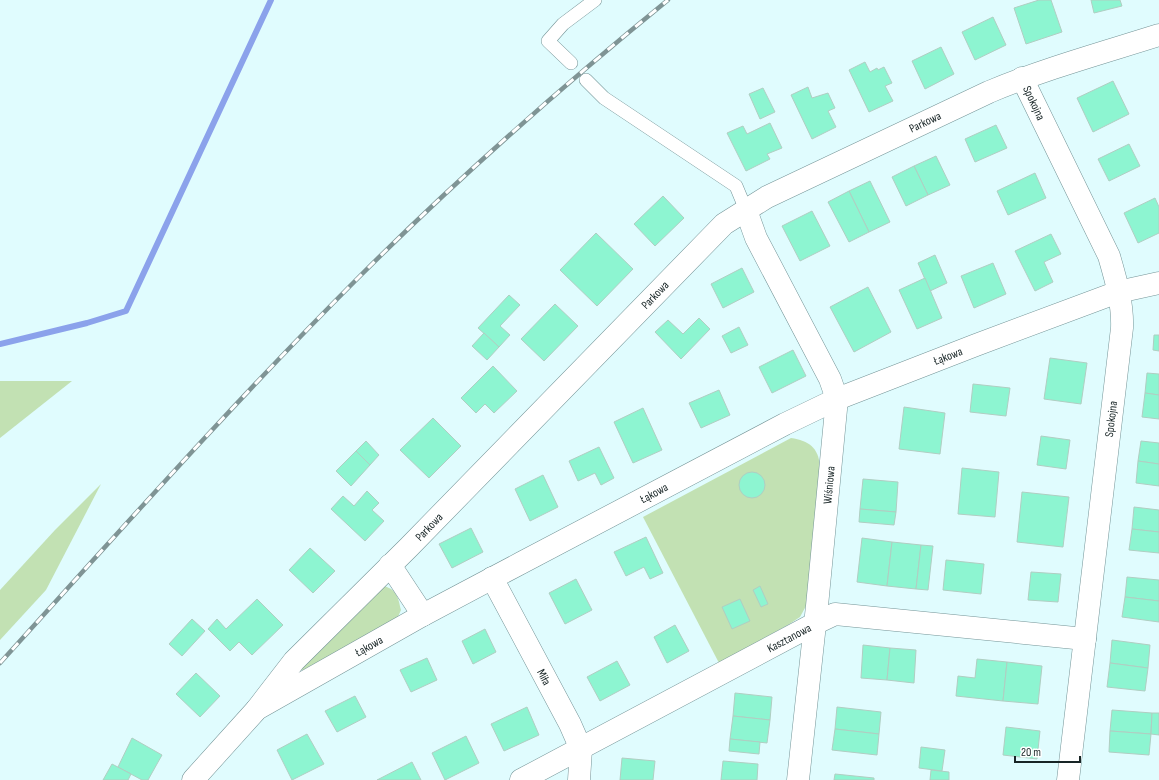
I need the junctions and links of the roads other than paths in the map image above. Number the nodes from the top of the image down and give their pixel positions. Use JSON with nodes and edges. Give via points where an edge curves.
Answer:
{"nodes":[{"id":1,"x":594,"y":0,"type":"edge"},
{"id":2,"x":1159,"y":35,"type":"edge"},
{"id":3,"x":571,"y":63,"type":"dead end"},
{"id":4,"x":1022,"y":78,"type":"junction"},
{"id":5,"x":586,"y":80,"type":"dead end"},
{"id":6,"x":746,"y":210,"type":"junction"},
{"id":7,"x":1159,"y":283,"type":"edge"},
{"id":8,"x":1118,"y":292,"type":"junction"},
{"id":9,"x":837,"y":399,"type":"junction"},
{"id":10,"x":390,"y":566,"type":"junction"},
{"id":11,"x":492,"y":578,"type":"junction"},
{"id":12,"x":423,"y":615,"type":"junction"},
{"id":13,"x":816,"y":623,"type":"junction"},
{"id":14,"x":1084,"y":639,"type":"junction"},
{"id":15,"x":257,"y":709,"type":"junction"},
{"id":16,"x":580,"y":749,"type":"junction"},
{"id":17,"x":193,"y":780,"type":"edge"},
{"id":18,"x":521,"y":780,"type":"edge"},
{"id":19,"x":579,"y":780,"type":"edge"},
{"id":20,"x":798,"y":780,"type":"edge"},
{"id":21,"x":1068,"y":780,"type":"edge"}],
"edges":[{"from":1,"to":3,"type":"lane","via":[[563,24],[548,41]]},
{"from":2,"to":4,"type":"street","name":"Parkowa"},
{"from":4,"to":6,"type":"street","name":"Parkowa","via":[[767,197]]},
{"from":4,"to":8,"type":"street","name":"Spokojna","via":[[1109,256]]},
{"from":5,"to":6,"type":"lane","via":[[604,98],[736,186]]},
{"from":6,"to":9,"type":"street","name":"Wiśniowa","via":[[756,238],[830,379]]},
{"from":6,"to":10,"type":"street","name":"Parkowa","via":[[724,224]]},
{"from":7,"to":8,"type":"street","name":"Łąkowa"},
{"from":8,"to":9,"type":"street","name":"Łąkowa"},
{"from":8,"to":14,"type":"street","name":"Spokojna","via":[[1122,328]]},
{"from":9,"to":11,"type":"street","name":"Łąkowa"},
{"from":9,"to":13,"type":"street","name":"Wiśniowa"},
{"from":10,"to":12,"type":"street"},
{"from":10,"to":15,"type":"street","name":"Parkowa","via":[[294,661]]},
{"from":11,"to":12,"type":"street","name":"Łąkowa"},
{"from":11,"to":16,"type":"street","name":"Miła","via":[[570,724]]},
{"from":12,"to":15,"type":"street","name":"Łąkowa"},
{"from":13,"to":14,"type":"street","name":"Kasztanowa","via":[[835,614]]},
{"from":13,"to":16,"type":"street","name":"Kasztanowa"},
{"from":13,"to":20,"type":"street","name":"Wiśniowa"},
{"from":14,"to":21,"type":"street","name":"Spokojna"},
{"from":15,"to":17,"type":"street","name":"Łąkowa"},
{"from":16,"to":18,"type":"street","name":"Kasztanowa"},
{"from":16,"to":19,"type":"street","name":"Miła"}]}
